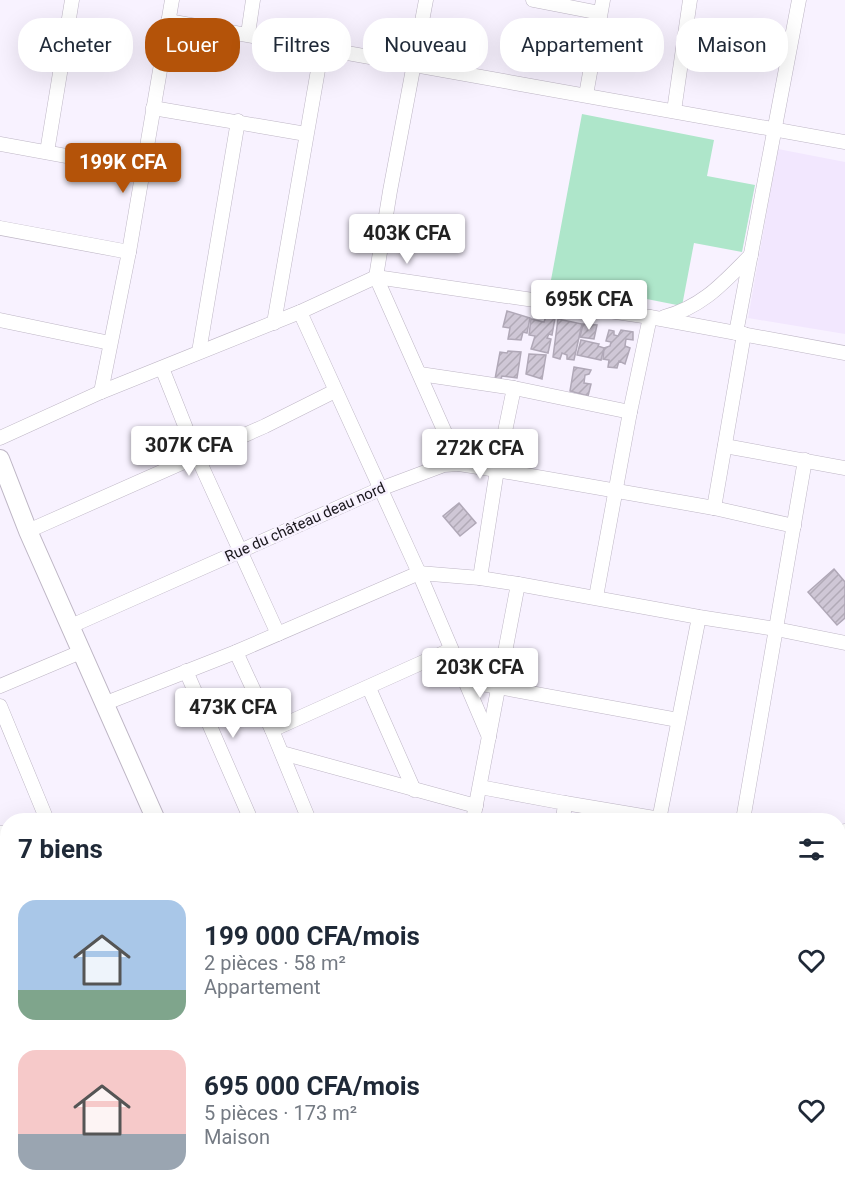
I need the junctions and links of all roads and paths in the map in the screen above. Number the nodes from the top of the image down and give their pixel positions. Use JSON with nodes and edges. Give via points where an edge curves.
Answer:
{"nodes":[{"id":1,"x":72,"y":0,"type":"edge"},
{"id":2,"x":172,"y":0,"type":"edge"},
{"id":3,"x":253,"y":0,"type":"edge"},
{"id":4,"x":426,"y":0,"type":"edge"},
{"id":5,"x":533,"y":0,"type":"edge"},
{"id":6,"x":690,"y":0,"type":"edge"},
{"id":7,"x":799,"y":0,"type":"edge"},
{"id":8,"x":602,"y":6,"type":"edge"},
{"id":9,"x":169,"y":18,"type":"edge"},
{"id":10,"x":423,"y":18,"type":"edge"},
{"id":11,"x":240,"y":33,"type":"edge"},
{"id":12,"x":248,"y":34,"type":"junction"},
{"id":13,"x":252,"y":35,"type":"edge"},
{"id":14,"x":159,"y":72,"type":"edge"},
{"id":15,"x":317,"y":72,"type":"edge"},
{"id":16,"x":413,"y":72,"type":"edge"},
{"id":17,"x":459,"y":72,"type":"edge"},
{"id":18,"x":586,"y":95,"type":"junction"},
{"id":19,"x":153,"y":108,"type":"junction"},
{"id":20,"x":674,"y":111,"type":"junction"},
{"id":21,"x":238,"y":121,"type":"junction"},
{"id":22,"x":776,"y":129,"type":"junction"},
{"id":23,"x":306,"y":134,"type":"junction"},
{"id":24,"x":845,"y":142,"type":"edge"},
{"id":25,"x":0,"y":144,"type":"edge"},
{"id":26,"x":47,"y":152,"type":"junction"},
{"id":27,"x":143,"y":170,"type":"junction"},
{"id":28,"x":0,"y":228,"type":"edge"},
{"id":29,"x":129,"y":252,"type":"junction"},
{"id":30,"x":751,"y":255,"type":"junction"},
{"id":31,"x":376,"y":277,"type":"junction"},
{"id":32,"x":300,"y":312,"type":"junction"},
{"id":33,"x":655,"y":318,"type":"junction"},
{"id":34,"x":0,"y":320,"type":"edge"},
{"id":35,"x":274,"y":323,"type":"junction"},
{"id":36,"x":740,"y":333,"type":"junction"},
{"id":37,"x":110,"y":342,"type":"junction"},
{"id":38,"x":199,"y":352,"type":"junction"},
{"id":39,"x":845,"y":353,"type":"edge"},
{"id":40,"x":162,"y":368,"type":"junction"},
{"id":41,"x":420,"y":374,"type":"junction"},
{"id":42,"x":514,"y":388,"type":"junction"},
{"id":43,"x":335,"y":391,"type":"junction"},
{"id":44,"x":101,"y":392,"type":"junction"},
{"id":45,"x":630,"y":412,"type":"junction"},
{"id":46,"x":0,"y":438,"type":"edge"},
{"id":47,"x":725,"y":446,"type":"junction"},
{"id":48,"x":196,"y":456,"type":"junction"},
{"id":49,"x":0,"y":459,"type":"edge"},
{"id":50,"x":805,"y":460,"type":"junction"},
{"id":51,"x":459,"y":464,"type":"junction"},
{"id":52,"x":845,"y":468,"type":"edge"},
{"id":53,"x":497,"y":470,"type":"junction"},
{"id":54,"x":380,"y":489,"type":"junction"},
{"id":55,"x":616,"y":491,"type":"junction"},
{"id":56,"x":714,"y":508,"type":"junction"},
{"id":57,"x":794,"y":526,"type":"junction"},
{"id":58,"x":28,"y":531,"type":"junction"},
{"id":59,"x":240,"y":550,"type":"junction"},
{"id":60,"x":419,"y":573,"type":"junction"},
{"id":61,"x":480,"y":578,"type":"junction"},
{"id":62,"x":518,"y":584,"type":"junction"},
{"id":63,"x":596,"y":597,"type":"junction"},
{"id":64,"x":699,"y":617,"type":"junction"},
{"id":65,"x":71,"y":626,"type":"junction"},
{"id":66,"x":776,"y":629,"type":"junction"},
{"id":67,"x":278,"y":634,"type":"junction"},
{"id":68,"x":845,"y":643,"type":"edge"},
{"id":69,"x":450,"y":650,"type":"junction"},
{"id":70,"x":83,"y":651,"type":"junction"},
{"id":71,"x":236,"y":652,"type":"junction"},
{"id":72,"x":186,"y":671,"type":"junction"},
{"id":73,"x":465,"y":681,"type":"junction"},
{"id":74,"x":0,"y":686,"type":"edge"},
{"id":75,"x":369,"y":688,"type":"junction"},
{"id":76,"x":498,"y":688,"type":"junction"},
{"id":77,"x":106,"y":704,"type":"junction"},
{"id":78,"x":0,"y":706,"type":"edge"},
{"id":79,"x":678,"y":720,"type":"junction"},
{"id":80,"x":272,"y":730,"type":"junction"},
{"id":81,"x":489,"y":737,"type":"junction"},
{"id":82,"x":282,"y":753,"type":"junction"},
{"id":83,"x":480,"y":787,"type":"junction"},
{"id":84,"x":414,"y":790,"type":"junction"},
{"id":85,"x":565,"y":802,"type":"junction"},
{"id":86,"x":476,"y":806,"type":"junction"},
{"id":87,"x":44,"y":813,"type":"edge"},
{"id":88,"x":153,"y":813,"type":"edge"},
{"id":89,"x":248,"y":813,"type":"edge"},
{"id":90,"x":306,"y":813,"type":"edge"},
{"id":91,"x":474,"y":813,"type":"edge"},
{"id":92,"x":564,"y":813,"type":"edge"},
{"id":93,"x":624,"y":813,"type":"edge"},
{"id":94,"x":662,"y":813,"type":"edge"},
{"id":95,"x":744,"y":813,"type":"edge"}],
"edges":[{"from":1,"to":26,"type":"street"},
{"from":2,"to":9,"type":"street"},
{"from":3,"to":12,"type":"street"},
{"from":4,"to":10,"type":"street"},
{"from":5,"to":8,"type":"street"},
{"from":6,"to":20,"type":"street"},
{"from":7,"to":22,"type":"street"},
{"from":8,"to":18,"type":"street"},
{"from":11,"to":12,"type":"street"},
{"from":12,"to":13,"type":"street"},
{"from":14,"to":19,"type":"street"},
{"from":15,"to":23,"type":"street"},
{"from":16,"to":31,"type":"street"},
{"from":17,"to":18,"type":"street"},
{"from":18,"to":20,"type":"street"},
{"from":19,"to":21,"type":"street"},
{"from":19,"to":27,"type":"street"},
{"from":20,"to":22,"type":"street"},
{"from":21,"to":23,"type":"street"},
{"from":21,"to":38,"type":"street"},
{"from":22,"to":24,"type":"street"},
{"from":22,"to":30,"type":"street"},
{"from":23,"to":35,"type":"street"},
{"from":25,"to":26,"type":"street"},
{"from":26,"to":27,"type":"street"},
{"from":27,"to":29,"type":"street"},
{"from":28,"to":29,"type":"street"},
{"from":29,"to":37,"type":"street"},
{"from":30,"to":33,"type":"street","via":[[694,306]]},
{"from":30,"to":36,"type":"street"},
{"from":31,"to":32,"type":"street"},
{"from":31,"to":33,"type":"street"},
{"from":31,"to":41,"type":"street"},
{"from":32,"to":35,"type":"street"},
{"from":32,"to":43,"type":"street"},
{"from":33,"to":36,"type":"street"},
{"from":33,"to":45,"type":"street"},
{"from":34,"to":37,"type":"street"},
{"from":35,"to":38,"type":"street"},
{"from":36,"to":39,"type":"street"},
{"from":36,"to":47,"type":"street"},
{"from":37,"to":44,"type":"street"},
{"from":38,"to":40,"type":"street"},
{"from":40,"to":44,"type":"street"},
{"from":40,"to":48,"type":"street"},
{"from":41,"to":42,"type":"street"},
{"from":41,"to":51,"type":"street"},
{"from":42,"to":45,"type":"street"},
{"from":42,"to":53,"type":"street"},
{"from":43,"to":48,"type":"street"},
{"from":43,"to":54,"type":"street"},
{"from":44,"to":46,"type":"street"},
{"from":45,"to":55,"type":"street"},
{"from":47,"to":50,"type":"street"},
{"from":47,"to":56,"type":"street"},
{"from":48,"to":58,"type":"street"},
{"from":48,"to":59,"type":"street"},
{"from":49,"to":58,"type":"main road"},
{"from":50,"to":52,"type":"street"},
{"from":50,"to":57,"type":"street"},
{"from":51,"to":53,"type":"street","name":"Rue du château deau nord"},
{"from":51,"to":54,"type":"street","name":"Rue du château deau nord","via":[[427,470]]},
{"from":53,"to":55,"type":"street","name":"Rue du château deau nord"},
{"from":53,"to":61,"type":"street"},
{"from":54,"to":59,"type":"street","name":"Rue du château deau nord"},
{"from":54,"to":60,"type":"street"},
{"from":55,"to":56,"type":"street","name":"Rue du château deau nord"},
{"from":55,"to":63,"type":"street"},
{"from":56,"to":57,"type":"street","name":"Rue du château deau nord"},
{"from":57,"to":66,"type":"street"},
{"from":58,"to":65,"type":"main road"},
{"from":59,"to":65,"type":"street","name":"Rue du château deau nord"},
{"from":59,"to":67,"type":"street"},
{"from":60,"to":61,"type":"street"},
{"from":60,"to":67,"type":"street"},
{"from":60,"to":69,"type":"street"},
{"from":61,"to":62,"type":"street"},
{"from":62,"to":63,"type":"street"},
{"from":62,"to":76,"type":"street"},
{"from":63,"to":64,"type":"street"},
{"from":64,"to":66,"type":"street"},
{"from":64,"to":79,"type":"street"},
{"from":65,"to":70,"type":"main road"},
{"from":66,"to":68,"type":"street"},
{"from":66,"to":95,"type":"street"},
{"from":67,"to":71,"type":"street"},
{"from":69,"to":73,"type":"street"},
{"from":69,"to":75,"type":"street"},
{"from":70,"to":74,"type":"street"},
{"from":70,"to":77,"type":"main road"},
{"from":71,"to":72,"type":"street"},
{"from":71,"to":80,"type":"street"},
{"from":72,"to":77,"type":"street"},
{"from":72,"to":89,"type":"street"},
{"from":73,"to":76,"type":"street"},
{"from":73,"to":81,"type":"street"},
{"from":75,"to":80,"type":"street"},
{"from":75,"to":84,"type":"street"},
{"from":76,"to":79,"type":"street"},
{"from":76,"to":81,"type":"street"},
{"from":77,"to":88,"type":"main road"},
{"from":78,"to":87,"type":"street"},
{"from":79,"to":94,"type":"street"},
{"from":80,"to":82,"type":"street"},
{"from":81,"to":83,"type":"street"},
{"from":82,"to":84,"type":"street"},
{"from":82,"to":90,"type":"street"},
{"from":83,"to":85,"type":"street"},
{"from":83,"to":86,"type":"street"},
{"from":84,"to":86,"type":"street"},
{"from":85,"to":92,"type":"street"},
{"from":85,"to":93,"type":"street"},
{"from":86,"to":91,"type":"street"}]}
